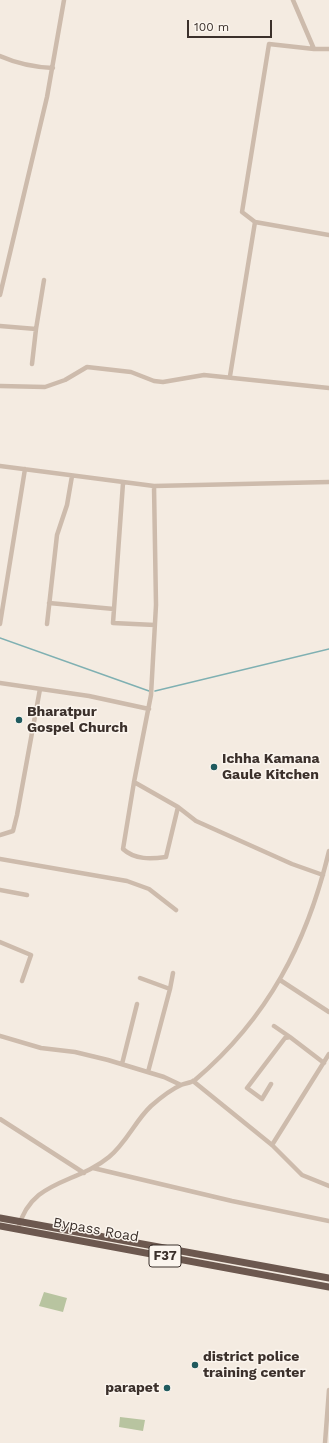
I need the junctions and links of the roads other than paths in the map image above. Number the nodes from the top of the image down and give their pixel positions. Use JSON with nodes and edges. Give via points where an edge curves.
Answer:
{"nodes":[{"id":1,"x":64,"y":0,"type":"edge"},
{"id":2,"x":293,"y":0,"type":"edge"},
{"id":3,"x":314,"y":49,"type":"junction"},
{"id":4,"x":329,"y":49,"type":"edge"},
{"id":5,"x":0,"y":56,"type":"edge"},
{"id":6,"x":53,"y":68,"type":"junction"},
{"id":7,"x":255,"y":222,"type":"junction"},
{"id":8,"x":329,"y":235,"type":"edge"},
{"id":9,"x":2,"y":277,"type":"edge"},
{"id":10,"x":44,"y":280,"type":"dead end"},
{"id":11,"x":0,"y":295,"type":"edge"},
{"id":12,"x":0,"y":326,"type":"edge"},
{"id":13,"x":36,"y":329,"type":"junction"},
{"id":14,"x":32,"y":364,"type":"dead end"},
{"id":15,"x":230,"y":376,"type":"junction"},
{"id":16,"x":0,"y":386,"type":"edge"},
{"id":17,"x":329,"y":388,"type":"edge"},
{"id":18,"x":0,"y":466,"type":"edge"},
{"id":19,"x":25,"y":469,"type":"junction"},
{"id":20,"x":72,"y":476,"type":"junction"},
{"id":21,"x":329,"y":482,"type":"edge"},
{"id":22,"x":123,"y":483,"type":"junction"},
{"id":23,"x":154,"y":486,"type":"junction"},
{"id":24,"x":0,"y":585,"type":"edge"},
{"id":25,"x":6,"y":587,"type":"junction"},
{"id":26,"x":49,"y":603,"type":"junction"},
{"id":27,"x":114,"y":609,"type":"junction"},
{"id":28,"x":0,"y":624,"type":"edge"},
{"id":29,"x":47,"y":624,"type":"dead end"},
{"id":30,"x":155,"y":625,"type":"junction"},
{"id":31,"x":0,"y":683,"type":"edge"},
{"id":32,"x":40,"y":689,"type":"junction"},
{"id":33,"x":149,"y":709,"type":"junction"},
{"id":34,"x":134,"y":782,"type":"junction"},
{"id":35,"x":178,"y":807,"type":"junction"},
{"id":36,"x":0,"y":835,"type":"edge"},
{"id":37,"x":329,"y":851,"type":"edge"},
{"id":38,"x":0,"y":859,"type":"edge"},
{"id":39,"x":323,"y":875,"type":"junction"},
{"id":40,"x":0,"y":890,"type":"edge"},
{"id":41,"x":27,"y":895,"type":"dead end"},
{"id":42,"x":176,"y":910,"type":"dead end"},
{"id":43,"x":0,"y":942,"type":"edge"},
{"id":44,"x":173,"y":973,"type":"dead end"},
{"id":45,"x":140,"y":978,"type":"dead end"},
{"id":46,"x":280,"y":980,"type":"junction"},
{"id":47,"x":22,"y":981,"type":"dead end"},
{"id":48,"x":170,"y":989,"type":"junction"},
{"id":49,"x":137,"y":1004,"type":"dead end"},
{"id":50,"x":329,"y":1012,"type":"edge"},
{"id":51,"x":274,"y":1026,"type":"dead end"},
{"id":52,"x":0,"y":1036,"type":"edge"},
{"id":53,"x":290,"y":1037,"type":"junction"},
{"id":54,"x":329,"y":1054,"type":"edge"},
{"id":55,"x":326,"y":1061,"type":"edge"},
{"id":56,"x":122,"y":1064,"type":"junction"},
{"id":57,"x":148,"y":1072,"type":"junction"},
{"id":58,"x":193,"y":1081,"type":"junction"},
{"id":59,"x":271,"y":1084,"type":"dead end"},
{"id":60,"x":181,"y":1085,"type":"junction"},
{"id":61,"x":0,"y":1119,"type":"edge"},
{"id":62,"x":272,"y":1145,"type":"junction"},
{"id":63,"x":93,"y":1168,"type":"junction"},
{"id":64,"x":84,"y":1173,"type":"junction"},
{"id":65,"x":328,"y":1184,"type":"edge"},
{"id":66,"x":0,"y":1218,"type":"edge"},
{"id":67,"x":329,"y":1221,"type":"edge"},
{"id":68,"x":0,"y":1226,"type":"edge"},
{"id":69,"x":19,"y":1226,"type":"junction"},
{"id":70,"x":329,"y":1278,"type":"edge"},
{"id":71,"x":329,"y":1287,"type":"edge"},
{"id":72,"x":329,"y":1390,"type":"edge"},
{"id":73,"x":324,"y":1443,"type":"edge"}],
"edges":[{"from":1,"to":6,"type":"street"},
{"from":2,"to":3,"type":"street"},
{"from":3,"to":4,"type":"street"},
{"from":3,"to":7,"type":"street","via":[[269,44],[242,212]]},
{"from":5,"to":6,"type":"street","via":[[17,64]]},
{"from":6,"to":9,"type":"street","via":[[25,198]]},
{"from":7,"to":8,"type":"street"},
{"from":7,"to":15,"type":"street"},
{"from":9,"to":11,"type":"street"},
{"from":10,"to":13,"type":"street"},
{"from":12,"to":13,"type":"street"},
{"from":13,"to":14,"type":"street"},
{"from":15,"to":16,"type":"street","via":[[204,375],[163,382],[131,372],[87,367],[65,380],[45,387]]},
{"from":15,"to":17,"type":"street"},
{"from":18,"to":19,"type":"street"},
{"from":19,"to":20,"type":"street"},
{"from":19,"to":25,"type":"street"},
{"from":20,"to":22,"type":"street"},
{"from":20,"to":26,"type":"street","via":[[67,505],[57,535]]},
{"from":21,"to":23,"type":"street"},
{"from":22,"to":23,"type":"street"},
{"from":22,"to":27,"type":"street"},
{"from":23,"to":30,"type":"street"},
{"from":24,"to":25,"type":"street"},
{"from":25,"to":28,"type":"street"},
{"from":26,"to":27,"type":"street"},
{"from":26,"to":29,"type":"street"},
{"from":27,"to":30,"type":"street","via":[[113,623]]},
{"from":30,"to":33,"type":"street"},
{"from":31,"to":32,"type":"street"},
{"from":32,"to":33,"type":"street"},
{"from":32,"to":36,"type":"street","via":[[13,831]]},
{"from":33,"to":34,"type":"street"},
{"from":34,"to":35,"type":"street"},
{"from":34,"to":35,"type":"street","via":[[123,850],[128,854],[142,858],[166,857]]},
{"from":35,"to":39,"type":"street","via":[[196,821],[292,864]]},
{"from":37,"to":39,"type":"street"},
{"from":38,"to":42,"type":"street","via":[[121,879],[149,889]]},
{"from":39,"to":46,"type":"street","via":[[301,940]]},
{"from":40,"to":41,"type":"street"},
{"from":43,"to":47,"type":"street","via":[[31,955]]},
{"from":44,"to":48,"type":"street"},
{"from":45,"to":48,"type":"street"},
{"from":46,"to":50,"type":"street"},
{"from":46,"to":58,"type":"street","via":[[244,1030]]},
{"from":48,"to":57,"type":"street"},
{"from":49,"to":56,"type":"street"},
{"from":51,"to":53,"type":"street"},
{"from":52,"to":56,"type":"street","via":[[41,1048],[75,1052]]},
{"from":53,"to":55,"type":"street"},
{"from":53,"to":59,"type":"street","via":[[285,1038],[248,1088],[262,1099]]},
{"from":54,"to":55,"type":"street"},
{"from":55,"to":62,"type":"street"},
{"from":56,"to":57,"type":"street"},
{"from":57,"to":60,"type":"street"},
{"from":58,"to":60,"type":"street"},
{"from":58,"to":62,"type":"street"},
{"from":60,"to":63,"type":"street","via":[[151,1106],[123,1145]]},
{"from":61,"to":64,"type":"street"},
{"from":62,"to":65,"type":"street","via":[[302,1175]]},
{"from":63,"to":64,"type":"street"},
{"from":63,"to":67,"type":"street"},
{"from":64,"to":69,"type":"street","via":[[49,1187],[36,1197],[22,1216]]},
{"from":66,"to":69,"type":"highway","name":"Bypass Road","number":"F37"},
{"from":68,"to":69,"type":"highway","name":"Bypass Road","number":"F37"},
{"from":69,"to":70,"type":"highway","name":"Bypass Road","number":"F37"},
{"from":69,"to":71,"type":"highway","name":"Bypass Road","number":"F37"},
{"from":72,"to":73,"type":"street"}]}
